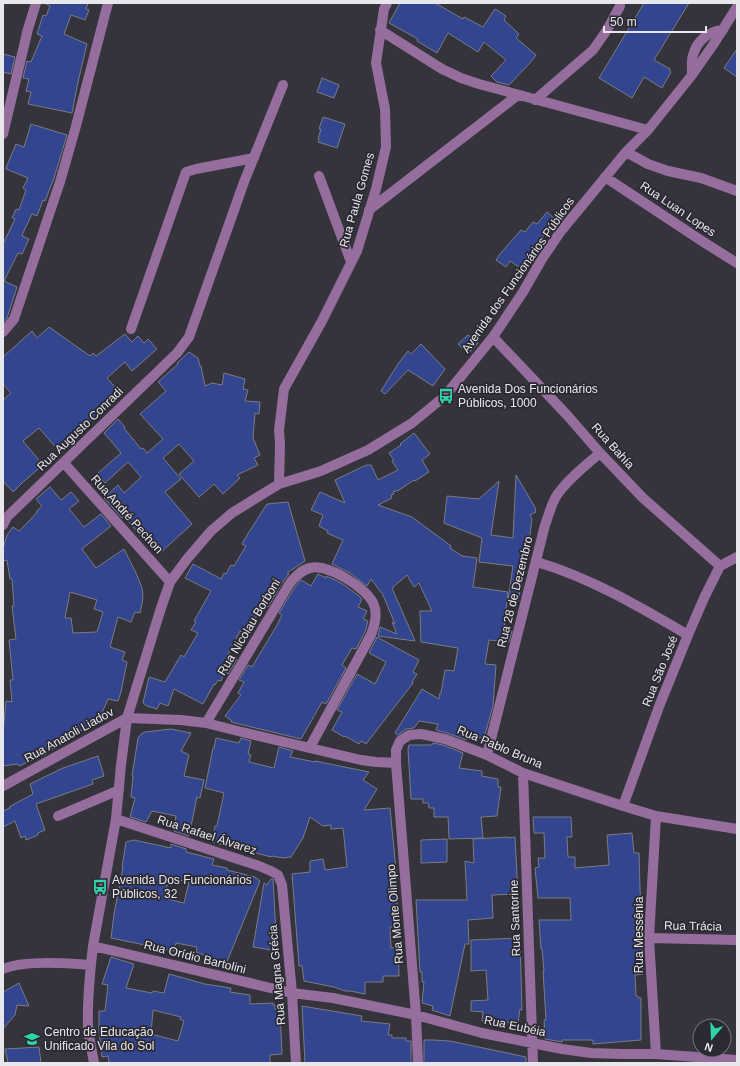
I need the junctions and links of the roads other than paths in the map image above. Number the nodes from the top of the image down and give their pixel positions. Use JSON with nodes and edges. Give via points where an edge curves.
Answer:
{"nodes":[{"id":1,"x":36,"y":3,"type":"edge"},
{"id":2,"x":108,"y":3,"type":"edge"},
{"id":3,"x":387,"y":3,"type":"edge"},
{"id":4,"x":737,"y":5,"type":"edge"},
{"id":5,"x":620,"y":6,"type":"dead end"},
{"id":6,"x":380,"y":30,"type":"junction"},
{"id":7,"x":283,"y":85,"type":"dead end"},
{"id":8,"x":518,"y":95,"type":"junction"},
{"id":9,"x":536,"y":100,"type":"junction"},
{"id":10,"x":648,"y":130,"type":"junction"},
{"id":11,"x":3,"y":134,"type":"edge"},
{"id":12,"x":626,"y":152,"type":"junction"},
{"id":13,"x":254,"y":158,"type":"junction"},
{"id":14,"x":318,"y":176,"type":"dead end"},
{"id":15,"x":605,"y":177,"type":"junction"},
{"id":16,"x":737,"y":191,"type":"edge"},
{"id":17,"x":369,"y":210,"type":"junction"},
{"id":18,"x":351,"y":262,"type":"junction"},
{"id":19,"x":737,"y":263,"type":"edge"},
{"id":20,"x":3,"y":318,"type":"edge"},
{"id":21,"x":14,"y":319,"type":"junction"},
{"id":22,"x":131,"y":329,"type":"dead end"},
{"id":23,"x":3,"y":332,"type":"edge"},
{"id":24,"x":493,"y":337,"type":"junction"},
{"id":25,"x":600,"y":453,"type":"junction"},
{"id":26,"x":64,"y":463,"type":"junction"},
{"id":27,"x":279,"y":484,"type":"junction"},
{"id":28,"x":3,"y":525,"type":"edge"},
{"id":29,"x":737,"y":557,"type":"edge"},
{"id":30,"x":536,"y":562,"type":"junction"},
{"id":31,"x":720,"y":566,"type":"junction"},
{"id":32,"x":170,"y":582,"type":"junction"},
{"id":33,"x":688,"y":635,"type":"junction"},
{"id":34,"x":127,"y":718,"type":"junction"},
{"id":35,"x":206,"y":723,"type":"junction"},
{"id":36,"x":310,"y":747,"type":"junction"},
{"id":37,"x":487,"y":755,"type":"junction"},
{"id":38,"x":396,"y":763,"type":"junction"},
{"id":39,"x":523,"y":773,"type":"junction"},
{"id":40,"x":3,"y":786,"type":"edge"},
{"id":41,"x":119,"y":790,"type":"junction"},
{"id":42,"x":623,"y":806,"type":"junction"},
{"id":43,"x":58,"y":816,"type":"dead end"},
{"id":44,"x":656,"y":816,"type":"junction"},
{"id":45,"x":116,"y":819,"type":"junction"},
{"id":46,"x":737,"y":829,"type":"edge"},
{"id":47,"x":282,"y":885,"type":"joint"},
{"id":48,"x":649,"y":938,"type":"junction"},
{"id":49,"x":737,"y":940,"type":"edge"},
{"id":50,"x":93,"y":946,"type":"junction"},
{"id":51,"x":91,"y":965,"type":"junction"},
{"id":52,"x":3,"y":969,"type":"edge"},
{"id":53,"x":292,"y":993,"type":"junction"},
{"id":54,"x":416,"y":1015,"type":"junction"},
{"id":55,"x":532,"y":1043,"type":"junction"},
{"id":56,"x":656,"y":1054,"type":"junction"},
{"id":57,"x":737,"y":1060,"type":"edge"},
{"id":58,"x":94,"y":1063,"type":"edge"},
{"id":59,"x":296,"y":1063,"type":"edge"},
{"id":60,"x":418,"y":1063,"type":"edge"},
{"id":61,"x":534,"y":1063,"type":"edge"}],
"edges":[{"from":1,"to":11,"type":"street"},
{"from":2,"to":21,"type":"street","via":[[60,182]]},
{"from":3,"to":6,"type":"street","name":"Rua Paula Gomes"},
{"from":4,"to":10,"type":"street","name":"Avenida dos Funcionários Públicos","via":[[714,45]]},
{"from":5,"to":9,"type":"street","via":[[593,50]]},
{"from":6,"to":8,"type":"street","via":[[461,78]]},
{"from":6,"to":17,"type":"street","name":"Rua Paula Gomes","via":[[376,63],[385,108],[386,147]]},
{"from":7,"to":13,"type":"street","name":"Rua Augusto Conradi"},
{"from":8,"to":9,"type":"street"},
{"from":8,"to":17,"type":"street"},
{"from":9,"to":10,"type":"street"},
{"from":10,"to":12,"type":"street","name":"Avenida dos Funcionários Públicos"},
{"from":12,"to":15,"type":"street","name":"Avenida dos Funcionários Públicos"},
{"from":12,"to":16,"type":"street","via":[[648,164]]},
{"from":13,"to":22,"type":"street","via":[[186,172]]},
{"from":13,"to":26,"type":"street","name":"Rua Augusto Conradi","via":[[189,337],[177,353]]},
{"from":14,"to":18,"type":"street"},
{"from":15,"to":19,"type":"street","name":"Rua Luan Lopes"},
{"from":15,"to":24,"type":"street","name":"Avenida dos Funcionários Públicos","via":[[546,253]]},
{"from":17,"to":18,"type":"street","name":"Rua Paula Gomes","via":[[357,251]]},
{"from":18,"to":27,"type":"street","name":"Rua Paula Gomes","via":[[284,389],[280,415]]},
{"from":20,"to":21,"type":"street"},
{"from":21,"to":23,"type":"street"},
{"from":24,"to":25,"type":"street","name":"Rua Bahía"},
{"from":24,"to":27,"type":"street","name":"Avenida dos Funcionários Públicos","via":[[445,396],[412,422],[368,450],[321,471]]},
{"from":25,"to":30,"type":"street","name":"Rua 28 de Dezembro","via":[[568,482],[557,496],[545,525]]},
{"from":25,"to":31,"type":"street","name":"Rua Bahía","via":[[643,498]]},
{"from":26,"to":28,"type":"street","name":"Rua Augusto Conradi","via":[[7,517]]},
{"from":26,"to":32,"type":"street","name":"Rua André Pechon"},
{"from":27,"to":32,"type":"street","name":"Avenida dos Funcionários Públicos","via":[[232,513],[211,531]]},
{"from":29,"to":31,"type":"street"},
{"from":30,"to":33,"type":"street","via":[[597,585]]},
{"from":30,"to":37,"type":"street","name":"Rua 28 de Dezembro"},
{"from":31,"to":33,"type":"street","name":"Rua São José"},
{"from":32,"to":34,"type":"street","name":"Avenida dos Funcionários Públicos"},
{"from":33,"to":42,"type":"street","name":"Rua São José"},
{"from":34,"to":35,"type":"street"},
{"from":34,"to":40,"type":"street","name":"Rua Anatoli Liadov"},
{"from":34,"to":41,"type":"street","name":"Avenida dos Funcionários Públicos"},
{"from":35,"to":36,"type":"street"},
{"from":35,"to":36,"type":"street","name":"Rua Nicolau Borboni","via":[[290,583],[310,568],[325,569],[349,580],[364,592],[374,605],[376,620],[371,636]]},
{"from":36,"to":38,"type":"street","via":[[361,760]]},
{"from":37,"to":38,"type":"street","name":"Rua Pablo Bruna","via":[[445,739],[421,734],[409,735],[400,740],[396,750]]},
{"from":37,"to":39,"type":"street","name":"Rua Pablo Bruna"},
{"from":38,"to":54,"type":"street","name":"Rua Monte Olimpo"},
{"from":39,"to":42,"type":"street","name":"Rua Pablo Bruna"},
{"from":39,"to":55,"type":"street","name":"Rua Santorine"},
{"from":41,"to":43,"type":"street"},
{"from":41,"to":45,"type":"street","name":"Avenida dos Funcionários Públicos"},
{"from":42,"to":44,"type":"street","name":"Rua Pablo Bruna"},
{"from":44,"to":46,"type":"street","name":"Rua Pablo Bruna"},
{"from":44,"to":48,"type":"street","name":"Rua Messênia"},
{"from":45,"to":47,"type":"street","name":"Rua Rafael Álvarez","via":[[271,870],[278,875]]},
{"from":45,"to":50,"type":"street","name":"Avenida dos Funcionários Públicos"},
{"from":47,"to":53,"type":"street","name":"Rua Magna Grécia"},
{"from":48,"to":49,"type":"street","name":"Rua Trácia"},
{"from":48,"to":56,"type":"street","name":"Rua Messênia"},
{"from":50,"to":51,"type":"street","name":"Avenida dos Funcionários Públicos"},
{"from":50,"to":53,"type":"street","name":"Rua Orídio Bartolini"},
{"from":51,"to":52,"type":"street","via":[[38,964]]},
{"from":51,"to":58,"type":"street","name":"Avenida dos Funcionários Públicos","via":[[88,1028]]},
{"from":53,"to":54,"type":"street","name":"Rua Eubéia","via":[[333,998]]},
{"from":53,"to":59,"type":"street","name":"Rua Magna Grécia"},
{"from":54,"to":55,"type":"street","name":"Rua Eubéia"},
{"from":54,"to":60,"type":"street","name":"Rua Monte Olimpo"},
{"from":55,"to":56,"type":"street","name":"Rua Eubéia","via":[[591,1052]]},
{"from":55,"to":61,"type":"street","name":"Rua Santorine"},
{"from":56,"to":57,"type":"street","name":"Rua Eubéia"}]}
